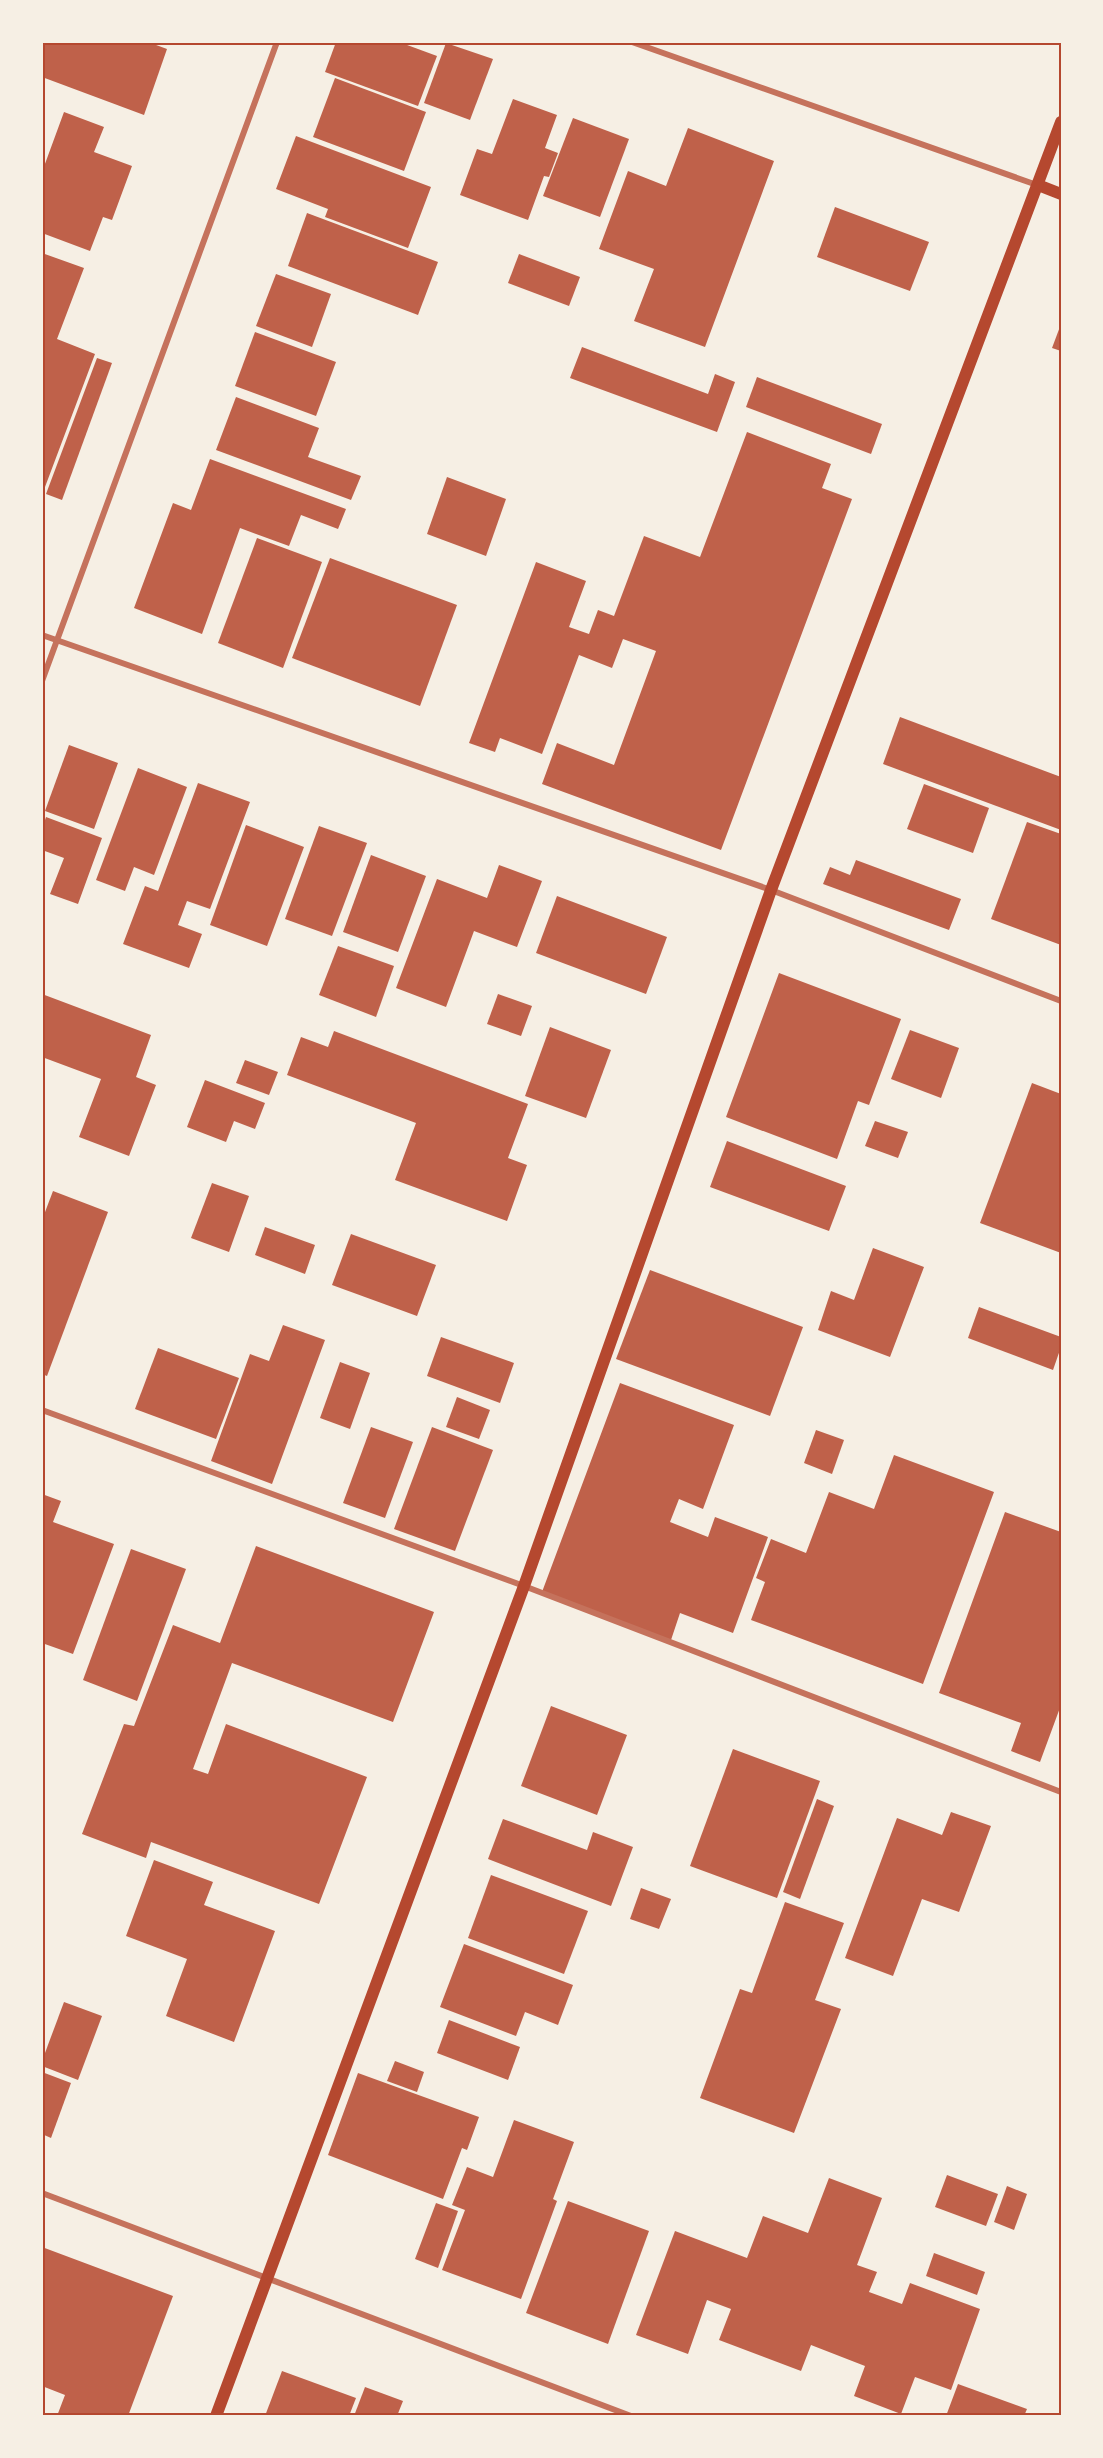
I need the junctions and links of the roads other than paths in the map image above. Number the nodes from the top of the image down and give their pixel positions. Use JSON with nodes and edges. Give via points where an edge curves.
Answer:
{"nodes":[{"id":1,"x":277,"y":42,"type":"edge"},
{"id":2,"x":632,"y":42,"type":"edge"},
{"id":3,"x":1061,"y":122,"type":"edge"},
{"id":4,"x":1038,"y":185,"type":"junction"},
{"id":5,"x":1061,"y":194,"type":"edge"},
{"id":6,"x":42,"y":635,"type":"edge"},
{"id":7,"x":57,"y":641,"type":"junction"},
{"id":8,"x":42,"y":681,"type":"edge"},
{"id":9,"x":771,"y":890,"type":"junction"},
{"id":10,"x":1061,"y":1001,"type":"edge"},
{"id":11,"x":42,"y":1410,"type":"edge"},
{"id":12,"x":524,"y":1586,"type":"junction"},
{"id":13,"x":1061,"y":1792,"type":"edge"},
{"id":14,"x":42,"y":2193,"type":"edge"},
{"id":15,"x":267,"y":2278,"type":"junction"},
{"id":16,"x":216,"y":2416,"type":"edge"},
{"id":17,"x":632,"y":2416,"type":"edge"}],
"edges":[{"from":1,"to":7,"type":"street"},
{"from":2,"to":4,"type":"street"},
{"from":3,"to":4,"type":"main road"},
{"from":4,"to":5,"type":"main road"},
{"from":4,"to":9,"type":"main road"},
{"from":6,"to":7,"type":"street"},
{"from":7,"to":8,"type":"street"},
{"from":7,"to":9,"type":"street"},
{"from":9,"to":10,"type":"street"},
{"from":9,"to":12,"type":"main road"},
{"from":11,"to":12,"type":"street"},
{"from":12,"to":13,"type":"street"},
{"from":12,"to":15,"type":"main road"},
{"from":14,"to":15,"type":"street"},
{"from":15,"to":16,"type":"main road"},
{"from":15,"to":17,"type":"street"}]}
